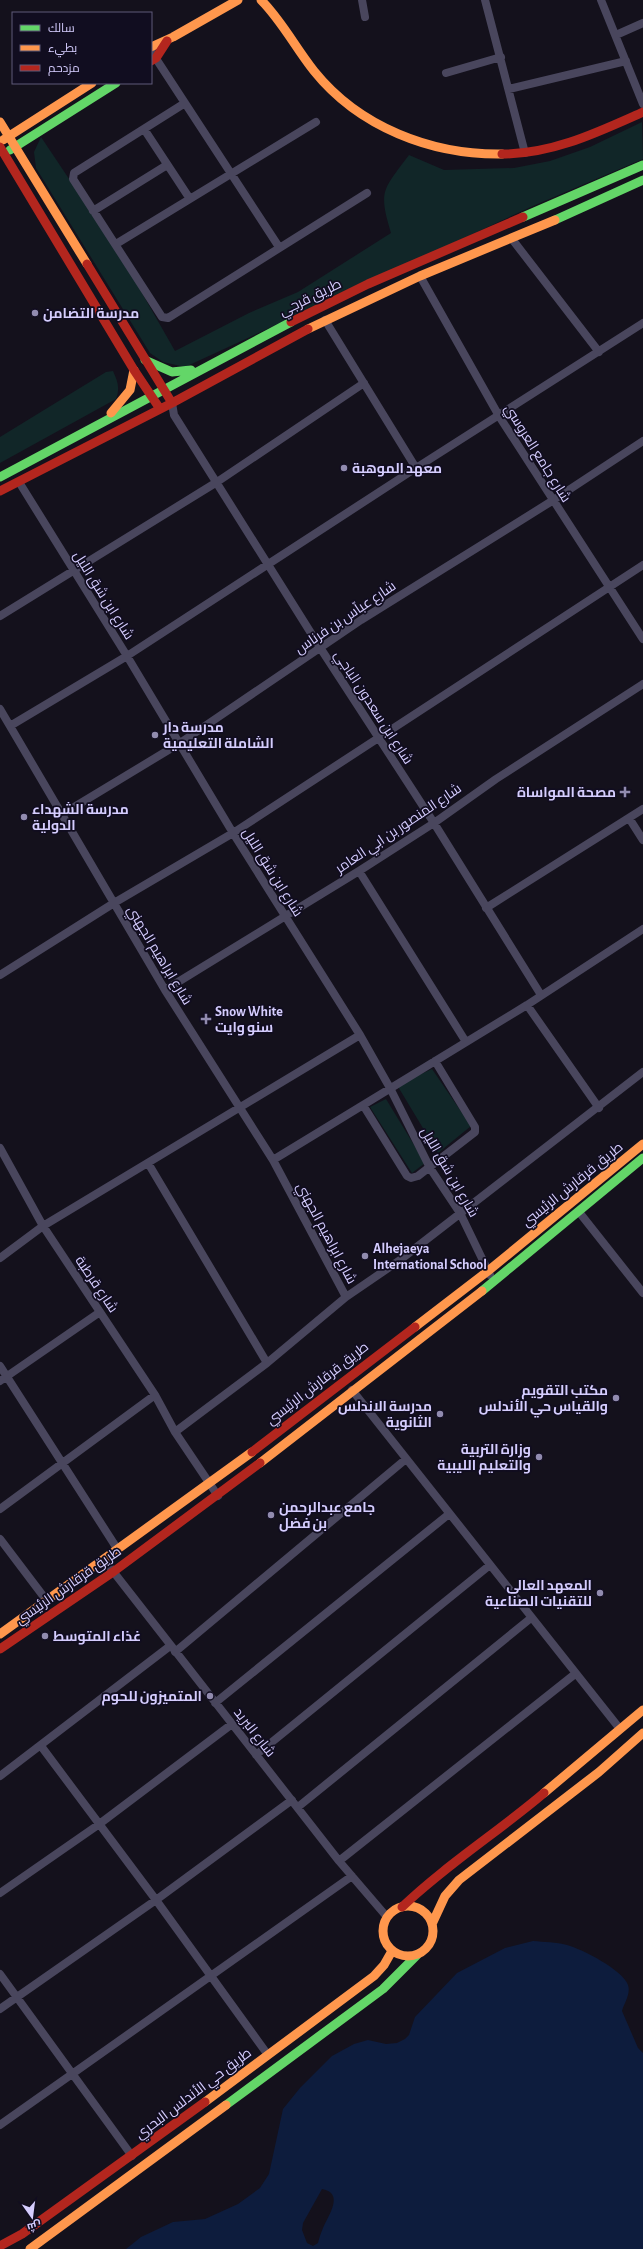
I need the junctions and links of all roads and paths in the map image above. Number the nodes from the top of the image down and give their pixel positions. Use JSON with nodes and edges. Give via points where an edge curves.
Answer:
{"nodes":[{"id":1,"x":238,"y":0,"type":"edge"},
{"id":2,"x":261,"y":0,"type":"edge"},
{"id":3,"x":362,"y":0,"type":"edge"},
{"id":4,"x":601,"y":0,"type":"edge"},
{"id":5,"x":488,"y":1,"type":"edge"},
{"id":6,"x":365,"y":17,"type":"dead end"},
{"id":7,"x":643,"y":23,"type":"edge"},
{"id":8,"x":616,"y":35,"type":"junction"},
{"id":9,"x":167,"y":41,"type":"junction"},
{"id":10,"x":152,"y":47,"type":"edge"},
{"id":11,"x":153,"y":57,"type":"edge"},
{"id":12,"x":501,"y":57,"type":"junction"},
{"id":13,"x":626,"y":61,"type":"junction"},
{"id":14,"x":446,"y":73,"type":"dead end"},
{"id":15,"x":90,"y":84,"type":"edge"},
{"id":16,"x":114,"y":84,"type":"edge"},
{"id":17,"x":509,"y":89,"type":"junction"},
{"id":18,"x":185,"y":103,"type":"junction"},
{"id":19,"x":643,"y":104,"type":"edge"},
{"id":20,"x":643,"y":112,"type":"edge"},
{"id":21,"x":316,"y":122,"type":"dead end"},
{"id":22,"x":1,"y":125,"type":"edge"},
{"id":23,"x":144,"y":129,"type":"junction"},
{"id":24,"x":9,"y":136,"type":"junction"},
{"id":25,"x":0,"y":142,"type":"edge"},
{"id":26,"x":16,"y":146,"type":"junction"},
{"id":27,"x":2,"y":150,"type":"edge"},
{"id":28,"x":525,"y":153,"type":"junction"},
{"id":29,"x":167,"y":165,"type":"junction"},
{"id":30,"x":643,"y":165,"type":"edge"},
{"id":31,"x":232,"y":175,"type":"junction"},
{"id":32,"x":643,"y":180,"type":"edge"},
{"id":33,"x":366,"y":193,"type":"dead end"},
{"id":34,"x":190,"y":199,"type":"junction"},
{"id":35,"x":93,"y":212,"type":"junction"},
{"id":36,"x":512,"y":239,"type":"junction"},
{"id":37,"x":116,"y":244,"type":"junction"},
{"id":38,"x":279,"y":247,"type":"junction"},
{"id":39,"x":420,"y":276,"type":"junction"},
{"id":40,"x":325,"y":320,"type":"junction"},
{"id":41,"x":643,"y":323,"type":"edge"},
{"id":42,"x":599,"y":352,"type":"junction"},
{"id":43,"x":145,"y":360,"type":"junction"},
{"id":44,"x":201,"y":368,"type":"junction"},
{"id":45,"x":134,"y":370,"type":"junction"},
{"id":46,"x":364,"y":384,"type":"junction"},
{"id":47,"x":163,"y":388,"type":"junction"},
{"id":48,"x":150,"y":395,"type":"junction"},
{"id":49,"x":172,"y":403,"type":"junction"},
{"id":50,"x":160,"y":409,"type":"junction"},
{"id":51,"x":173,"y":413,"type":"junction"},
{"id":52,"x":499,"y":416,"type":"junction"},
{"id":53,"x":100,"y":425,"type":"junction"},
{"id":54,"x":643,"y":441,"type":"edge"},
{"id":55,"x":416,"y":468,"type":"junction"},
{"id":56,"x":0,"y":478,"type":"edge"},
{"id":57,"x":19,"y":482,"type":"junction"},
{"id":58,"x":217,"y":482,"type":"junction"},
{"id":59,"x":0,"y":491,"type":"edge"},
{"id":60,"x":552,"y":501,"type":"junction"},
{"id":61,"x":270,"y":564,"type":"junction"},
{"id":62,"x":643,"y":565,"type":"edge"},
{"id":63,"x":74,"y":571,"type":"junction"},
{"id":64,"x":609,"y":587,"type":"junction"},
{"id":65,"x":0,"y":616,"type":"edge"},
{"id":66,"x":643,"y":639,"type":"edge"},
{"id":67,"x":321,"y":648,"type":"junction"},
{"id":68,"x":127,"y":656,"type":"junction"},
{"id":69,"x":643,"y":684,"type":"edge"},
{"id":70,"x":0,"y":709,"type":"edge"},
{"id":71,"x":10,"y":726,"type":"junction"},
{"id":72,"x":378,"y":737,"type":"junction"},
{"id":73,"x":180,"y":743,"type":"junction"},
{"id":74,"x":643,"y":808,"type":"edge"},
{"id":75,"x":61,"y":815,"type":"junction"},
{"id":76,"x":629,"y":818,"type":"junction"},
{"id":77,"x":434,"y":823,"type":"junction"},
{"id":78,"x":233,"y":833,"type":"junction"},
{"id":79,"x":643,"y":840,"type":"edge"},
{"id":80,"x":359,"y":871,"type":"junction"},
{"id":81,"x":114,"y":903,"type":"junction"},
{"id":82,"x":486,"y":908,"type":"junction"},
{"id":83,"x":286,"y":917,"type":"junction"},
{"id":84,"x":643,"y":929,"type":"edge"},
{"id":85,"x":0,"y":975,"type":"edge"},
{"id":86,"x":165,"y":990,"type":"junction"},
{"id":87,"x":541,"y":995,"type":"junction"},
{"id":88,"x":527,"y":1005,"type":"junction"},
{"id":89,"x":360,"y":1035,"type":"junction"},
{"id":90,"x":466,"y":1042,"type":"junction"},
{"id":91,"x":435,"y":1061,"type":"junction"},
{"id":92,"x":643,"y":1072,"type":"edge"},
{"id":93,"x":390,"y":1088,"type":"junction"},
{"id":94,"x":363,"y":1105,"type":"junction"},
{"id":95,"x":240,"y":1107,"type":"junction"},
{"id":96,"x":599,"y":1108,"type":"junction"},
{"id":97,"x":643,"y":1144,"type":"edge"},
{"id":98,"x":0,"y":1148,"type":"edge"},
{"id":99,"x":643,"y":1158,"type":"edge"},
{"id":100,"x":273,"y":1160,"type":"junction"},
{"id":101,"x":148,"y":1163,"type":"junction"},
{"id":102,"x":430,"y":1168,"type":"junction"},
{"id":103,"x":579,"y":1212,"type":"junction"},
{"id":104,"x":460,"y":1213,"type":"junction"},
{"id":105,"x":43,"y":1226,"type":"junction"},
{"id":106,"x":0,"y":1258,"type":"edge"},
{"id":107,"x":488,"y":1272,"type":"junction"},
{"id":108,"x":494,"y":1282,"type":"junction"},
{"id":109,"x":643,"y":1293,"type":"edge"},
{"id":110,"x":346,"y":1297,"type":"junction"},
{"id":111,"x":100,"y":1312,"type":"junction"},
{"id":112,"x":267,"y":1363,"type":"junction"},
{"id":113,"x":0,"y":1366,"type":"edge"},
{"id":114,"x":3,"y":1378,"type":"edge"},
{"id":115,"x":352,"y":1390,"type":"junction"},
{"id":116,"x":155,"y":1395,"type":"junction"},
{"id":117,"x":175,"y":1432,"type":"junction"},
{"id":118,"x":406,"y":1460,"type":"junction"},
{"id":119,"x":62,"y":1463,"type":"junction"},
{"id":120,"x":210,"y":1484,"type":"junction"},
{"id":121,"x":218,"y":1496,"type":"junction"},
{"id":122,"x":0,"y":1509,"type":"edge"},
{"id":123,"x":450,"y":1514,"type":"junction"},
{"id":124,"x":0,"y":1539,"type":"edge"},
{"id":125,"x":118,"y":1550,"type":"junction"},
{"id":126,"x":105,"y":1561,"type":"junction"},
{"id":127,"x":490,"y":1565,"type":"junction"},
{"id":128,"x":113,"y":1572,"type":"junction"},
{"id":129,"x":47,"y":1601,"type":"junction"},
{"id":130,"x":531,"y":1618,"type":"junction"},
{"id":131,"x":0,"y":1634,"type":"edge"},
{"id":132,"x":0,"y":1649,"type":"edge"},
{"id":133,"x":172,"y":1649,"type":"junction"},
{"id":134,"x":575,"y":1674,"type":"junction"},
{"id":135,"x":215,"y":1703,"type":"junction"},
{"id":136,"x":643,"y":1710,"type":"edge"},
{"id":137,"x":232,"y":1724,"type":"junction"},
{"id":138,"x":620,"y":1729,"type":"junction"},
{"id":139,"x":643,"y":1733,"type":"edge"},
{"id":140,"x":41,"y":1746,"type":"junction"},
{"id":141,"x":256,"y":1755,"type":"junction"},
{"id":142,"x":0,"y":1776,"type":"edge"},
{"id":143,"x":292,"y":1800,"type":"junction"},
{"id":144,"x":298,"y":1808,"type":"junction"},
{"id":145,"x":98,"y":1825,"type":"junction"},
{"id":146,"x":339,"y":1861,"type":"junction"},
{"id":147,"x":352,"y":1876,"type":"junction"},
{"id":148,"x":0,"y":1893,"type":"edge"},
{"id":149,"x":156,"y":1900,"type":"junction"},
{"id":150,"x":402,"y":1907,"type":"junction"},
{"id":151,"x":387,"y":1918,"type":"junction"},
{"id":152,"x":432,"y":1924,"type":"junction"},
{"id":153,"x":392,"y":1951,"type":"junction"},
{"id":154,"x":417,"y":1955,"type":"junction"},
{"id":155,"x":0,"y":1974,"type":"edge"},
{"id":156,"x":210,"y":1976,"type":"junction"},
{"id":157,"x":16,"y":1997,"type":"junction"},
{"id":158,"x":0,"y":2009,"type":"edge"},
{"id":159,"x":268,"y":2055,"type":"junction"},
{"id":160,"x":73,"y":2075,"type":"junction"},
{"id":161,"x":0,"y":2125,"type":"edge"},
{"id":162,"x":132,"y":2156,"type":"junction"},
{"id":163,"x":0,"y":2246,"type":"edge"},
{"id":164,"x":30,"y":2249,"type":"edge"}],
"edges":[{"from":1,"to":9,"type":"main road"},
{"from":2,"to":28,"type":"main road","via":[[277,17],[295,46],[321,79],[354,110],[415,141],[454,152]]},
{"from":3,"to":6,"type":"street"},
{"from":4,"to":8,"type":"street"},
{"from":5,"to":12,"type":"street"},
{"from":7,"to":8,"type":"street"},
{"from":8,"to":13,"type":"street"},
{"from":9,"to":10,"type":"main road"},
{"from":9,"to":11,"type":"main road"},
{"from":11,"to":18,"type":"street"},
{"from":12,"to":14,"type":"street"},
{"from":12,"to":17,"type":"street"},
{"from":13,"to":17,"type":"street"},
{"from":13,"to":19,"type":"street"},
{"from":15,"to":24,"type":"main road"},
{"from":16,"to":26,"type":"main road"},
{"from":17,"to":28,"type":"street"},
{"from":18,"to":23,"type":"street"},
{"from":18,"to":31,"type":"street"},
{"from":20,"to":28,"type":"main road","via":[[558,146]]},
{"from":21,"to":31,"type":"street"},
{"from":22,"to":24,"type":"main road"},
{"from":23,"to":29,"type":"street"},
{"from":23,"to":35,"type":"street","via":[[74,173],[75,184]]},
{"from":24,"to":25,"type":"main road"},
{"from":24,"to":26,"type":"main road"},
{"from":26,"to":27,"type":"main road"},
{"from":26,"to":43,"type":"main road"},
{"from":27,"to":45,"type":"main road"},
{"from":29,"to":34,"type":"street"},
{"from":29,"to":35,"type":"street"},
{"from":30,"to":44,"type":"main road","name":"طريق قرجي","via":[[331,302]]},
{"from":31,"to":34,"type":"street"},
{"from":31,"to":38,"type":"street"},
{"from":32,"to":36,"type":"main road","name":"طريق قرجي"},
{"from":33,"to":38,"type":"street"},
{"from":34,"to":37,"type":"street"},
{"from":35,"to":37,"type":"street"},
{"from":36,"to":39,"type":"main road","name":"طريق قرجي"},
{"from":36,"to":42,"type":"street"},
{"from":37,"to":38,"type":"street","via":[[162,317],[168,318]]},
{"from":39,"to":40,"type":"main road","name":"طريق قرجي"},
{"from":39,"to":52,"type":"street","name":"شارع جامع العروسي"},
{"from":40,"to":46,"type":"street"},
{"from":40,"to":49,"type":"main road","name":"طريق قرجي"},
{"from":41,"to":42,"type":"street"},
{"from":42,"to":52,"type":"street"},
{"from":43,"to":44,"type":"main road","via":[[174,373]]},
{"from":43,"to":47,"type":"main road"},
{"from":44,"to":47,"type":"main road","name":"طريق قرجي"},
{"from":45,"to":48,"type":"main road"},
{"from":45,"to":53,"type":"main road","via":[[132,385],[126,396]]},
{"from":46,"to":55,"type":"street"},
{"from":46,"to":58,"type":"street"},
{"from":47,"to":48,"type":"main road","name":"طريق قرجي"},
{"from":47,"to":49,"type":"main road"},
{"from":48,"to":50,"type":"main road"},
{"from":48,"to":53,"type":"main road","name":"طريق قرجي"},
{"from":49,"to":50,"type":"main road","name":"طريق قرجي"},
{"from":49,"to":51,"type":"street"},
{"from":50,"to":51,"type":"street"},
{"from":50,"to":57,"type":"main road","name":"طريق قرجي"},
{"from":51,"to":58,"type":"street","name":"شارع ابن سعدون الباجي"},
{"from":52,"to":55,"type":"street"},
{"from":52,"to":60,"type":"street","name":"شارع جامع العروسي"},
{"from":53,"to":56,"type":"main road","name":"طريق قرجي"},
{"from":54,"to":60,"type":"street","name":"شارع عباّس بن فرناس"},
{"from":55,"to":61,"type":"street"},
{"from":57,"to":59,"type":"main road","name":"طريق قرجي"},
{"from":57,"to":63,"type":"street","name":"شارع ابن شق الليل"},
{"from":58,"to":61,"type":"street","name":"شارع ابن سعدون الباجي"},
{"from":58,"to":63,"type":"street"},
{"from":60,"to":64,"type":"street","name":"شارع جامع العروسي"},
{"from":60,"to":67,"type":"street","name":"شارع عباّس بن فرناس","via":[[361,620]]},
{"from":61,"to":67,"type":"street","name":"شارع ابن سعدون الباجي"},
{"from":61,"to":68,"type":"street"},
{"from":62,"to":64,"type":"street"},
{"from":63,"to":65,"type":"street"},
{"from":63,"to":68,"type":"street","name":"شارع ابن شق الليل"},
{"from":64,"to":66,"type":"street","name":"شارع جامع العروسي"},
{"from":64,"to":72,"type":"street"},
{"from":67,"to":72,"type":"street","name":"شارع ابن سعدون الباجي"},
{"from":67,"to":73,"type":"street","name":"شارع عباّس بن فرناس"},
{"from":68,"to":71,"type":"street"},
{"from":68,"to":73,"type":"street","name":"شارع ابن شق الليل"},
{"from":69,"to":77,"type":"street","name":"شارع المنصور بن ابي العامر","via":[[496,779]]},
{"from":70,"to":71,"type":"street","name":"شارع ابراهيم الجهني"},
{"from":71,"to":75,"type":"street","name":"شارع ابراهيم الجهني"},
{"from":72,"to":77,"type":"street","name":"شارع ابن سعدون الباجي"},
{"from":72,"to":78,"type":"street"},
{"from":73,"to":75,"type":"street","name":"شارع عباّس بن فرناس"},
{"from":73,"to":78,"type":"street","name":"شارع ابن شق الليل"},
{"from":74,"to":76,"type":"street"},
{"from":75,"to":81,"type":"street","name":"شارع ابراهيم الجهني"},
{"from":76,"to":79,"type":"street"},
{"from":76,"to":82,"type":"street"},
{"from":77,"to":80,"type":"street","name":"شارع المنصور بن ابي العامر"},
{"from":77,"to":82,"type":"street","name":"شارع ابن سعدون الباجي"},
{"from":78,"to":81,"type":"street"},
{"from":78,"to":83,"type":"street","name":"شارع ابن شق الليل"},
{"from":80,"to":83,"type":"street","name":"شارع المنصور بن ابي العامر"},
{"from":80,"to":90,"type":"street"},
{"from":81,"to":85,"type":"street"},
{"from":81,"to":86,"type":"street","name":"شارع ابراهيم الجهني"},
{"from":82,"to":87,"type":"street","name":"شارع ابن سعدون الباجي"},
{"from":83,"to":86,"type":"street","name":"شارع المنصور بن ابي العامر"},
{"from":83,"to":89,"type":"street","name":"شارع ابن شق الليل"},
{"from":84,"to":87,"type":"street"},
{"from":86,"to":95,"type":"street","name":"شارع ابراهيم الجهني"},
{"from":87,"to":88,"type":"street"},
{"from":88,"to":90,"type":"street"},
{"from":88,"to":96,"type":"street"},
{"from":89,"to":93,"type":"street","name":"شارع ابن شق الليل"},
{"from":89,"to":95,"type":"street"},
{"from":90,"to":91,"type":"street"},
{"from":91,"to":93,"type":"street"},
{"from":91,"to":102,"type":"street","via":[[475,1130],[473,1135]]},
{"from":92,"to":96,"type":"street"},
{"from":93,"to":94,"type":"street"},
{"from":93,"to":102,"type":"street","name":"شارع ابن شق الليل"},
{"from":94,"to":100,"type":"street"},
{"from":94,"to":102,"type":"street","via":[[407,1176],[418,1176]]},
{"from":95,"to":100,"type":"street","name":"شارع ابراهيم الجهني"},
{"from":95,"to":101,"type":"street"},
{"from":96,"to":104,"type":"street"},
{"from":97,"to":107,"type":"main road","name":"طريق قرقارش الرئيسي"},
{"from":98,"to":105,"type":"street","name":"شارع قرطبة"},
{"from":99,"to":103,"type":"main road","name":"طريق قرقارش الرئيسي"},
{"from":100,"to":110,"type":"street","name":"شارع ابراهيم الجهني"},
{"from":101,"to":105,"type":"street"},
{"from":101,"to":112,"type":"street"},
{"from":102,"to":104,"type":"street","name":"شارع ابن شق الليل"},
{"from":103,"to":108,"type":"main road","name":"طريق قرقارش الرئيسي"},
{"from":103,"to":109,"type":"street"},
{"from":104,"to":107,"type":"street","name":"شارع ابن شق الليل"},
{"from":104,"to":110,"type":"street","via":[[400,1260]]},
{"from":105,"to":106,"type":"street"},
{"from":105,"to":111,"type":"street","name":"شارع قرطبة"},
{"from":107,"to":108,"type":"street","name":"شارع ابن شق الليل"},
{"from":107,"to":120,"type":"main road","name":"طريق قرقارش الرئيسي"},
{"from":108,"to":115,"type":"main road","name":"طريق قرقارش الرئيسي"},
{"from":110,"to":112,"type":"street"},
{"from":111,"to":114,"type":"street"},
{"from":111,"to":116,"type":"street","name":"شارع قرطبة"},
{"from":112,"to":117,"type":"street"},
{"from":113,"to":114,"type":"street"},
{"from":114,"to":119,"type":"street"},
{"from":115,"to":118,"type":"street"},
{"from":115,"to":121,"type":"main road","name":"طريق قرقارش الرئيسي"},
{"from":116,"to":117,"type":"street","name":"شارع قرطبة"},
{"from":116,"to":119,"type":"street"},
{"from":117,"to":120,"type":"street","name":"شارع قرطبة"},
{"from":118,"to":123,"type":"street"},
{"from":118,"to":133,"type":"street"},
{"from":119,"to":122,"type":"street"},
{"from":119,"to":125,"type":"street"},
{"from":120,"to":121,"type":"street","name":"شارع قرطبة"},
{"from":120,"to":125,"type":"main road","name":"طريق قرقارش الرئيسي"},
{"from":121,"to":128,"type":"main road","name":"طريق قرقارش الرئيسي"},
{"from":123,"to":127,"type":"street"},
{"from":123,"to":135,"type":"street"},
{"from":124,"to":129,"type":"street"},
{"from":125,"to":126,"type":"main road","name":"طريق قرقارش الرئيسي"},
{"from":126,"to":128,"type":"street","name":"شارع البريد"},
{"from":126,"to":129,"type":"main road","name":"طريق قرقارش الرئيسي"},
{"from":127,"to":130,"type":"street"},
{"from":127,"to":141,"type":"street"},
{"from":128,"to":132,"type":"main road","name":"طريق قرقارش الرئيسي"},
{"from":128,"to":133,"type":"street","name":"شارع البريد"},
{"from":129,"to":131,"type":"main road","name":"طريق قرقارش الرئيسي"},
{"from":130,"to":134,"type":"street"},
{"from":130,"to":144,"type":"street"},
{"from":133,"to":135,"type":"street","name":"شارع البريد"},
{"from":133,"to":140,"type":"street"},
{"from":134,"to":138,"type":"street"},
{"from":134,"to":146,"type":"street"},
{"from":135,"to":137,"type":"street","name":"شارع البريد"},
{"from":136,"to":138,"type":"main road"},
{"from":137,"to":141,"type":"street","name":"شارع البريد"},
{"from":137,"to":145,"type":"street"},
{"from":138,"to":150,"type":"main road","via":[[509,1823],[422,1887]]},
{"from":139,"to":152,"type":"main road","via":[[599,1772],[459,1880],[445,1896]]},
{"from":140,"to":142,"type":"street"},
{"from":140,"to":145,"type":"street"},
{"from":141,"to":143,"type":"street","name":"شارع البريد"},
{"from":143,"to":144,"type":"street","name":"شارع البريد"},
{"from":143,"to":149,"type":"street"},
{"from":144,"to":146,"type":"street","name":"شارع البريد"},
{"from":145,"to":148,"type":"street"},
{"from":145,"to":149,"type":"street"},
{"from":146,"to":147,"type":"street","name":"شارع البريد"},
{"from":147,"to":151,"type":"street","name":"شارع البريد"},
{"from":147,"to":156,"type":"street"},
{"from":149,"to":156,"type":"street"},
{"from":149,"to":157,"type":"street"},
{"from":150,"to":151,"type":"main road"},
{"from":150,"to":152,"type":"main road","via":[[421,1910]]},
{"from":151,"to":153,"type":"main road","via":[[383,1935]]},
{"from":152,"to":154,"type":"main road","via":[[430,1942]]},
{"from":153,"to":154,"type":"main road","via":[[404,1956]]},
{"from":153,"to":159,"type":"main road","name":"طريق حي الأندلس البحري","via":[[374,1976]]},
{"from":154,"to":164,"type":"main road","name":"طريق حي الأندلس البحري","via":[[383,1989]]},
{"from":155,"to":157,"type":"street"},
{"from":156,"to":159,"type":"street"},
{"from":156,"to":160,"type":"street"},
{"from":157,"to":158,"type":"street"},
{"from":157,"to":160,"type":"street"},
{"from":159,"to":162,"type":"main road","name":"طريق حي الأندلس البحري"},
{"from":160,"to":161,"type":"street"},
{"from":160,"to":162,"type":"street"},
{"from":162,"to":163,"type":"main road","name":"طريق حي الأندلس البحري","via":[[22,2234]]}]}
